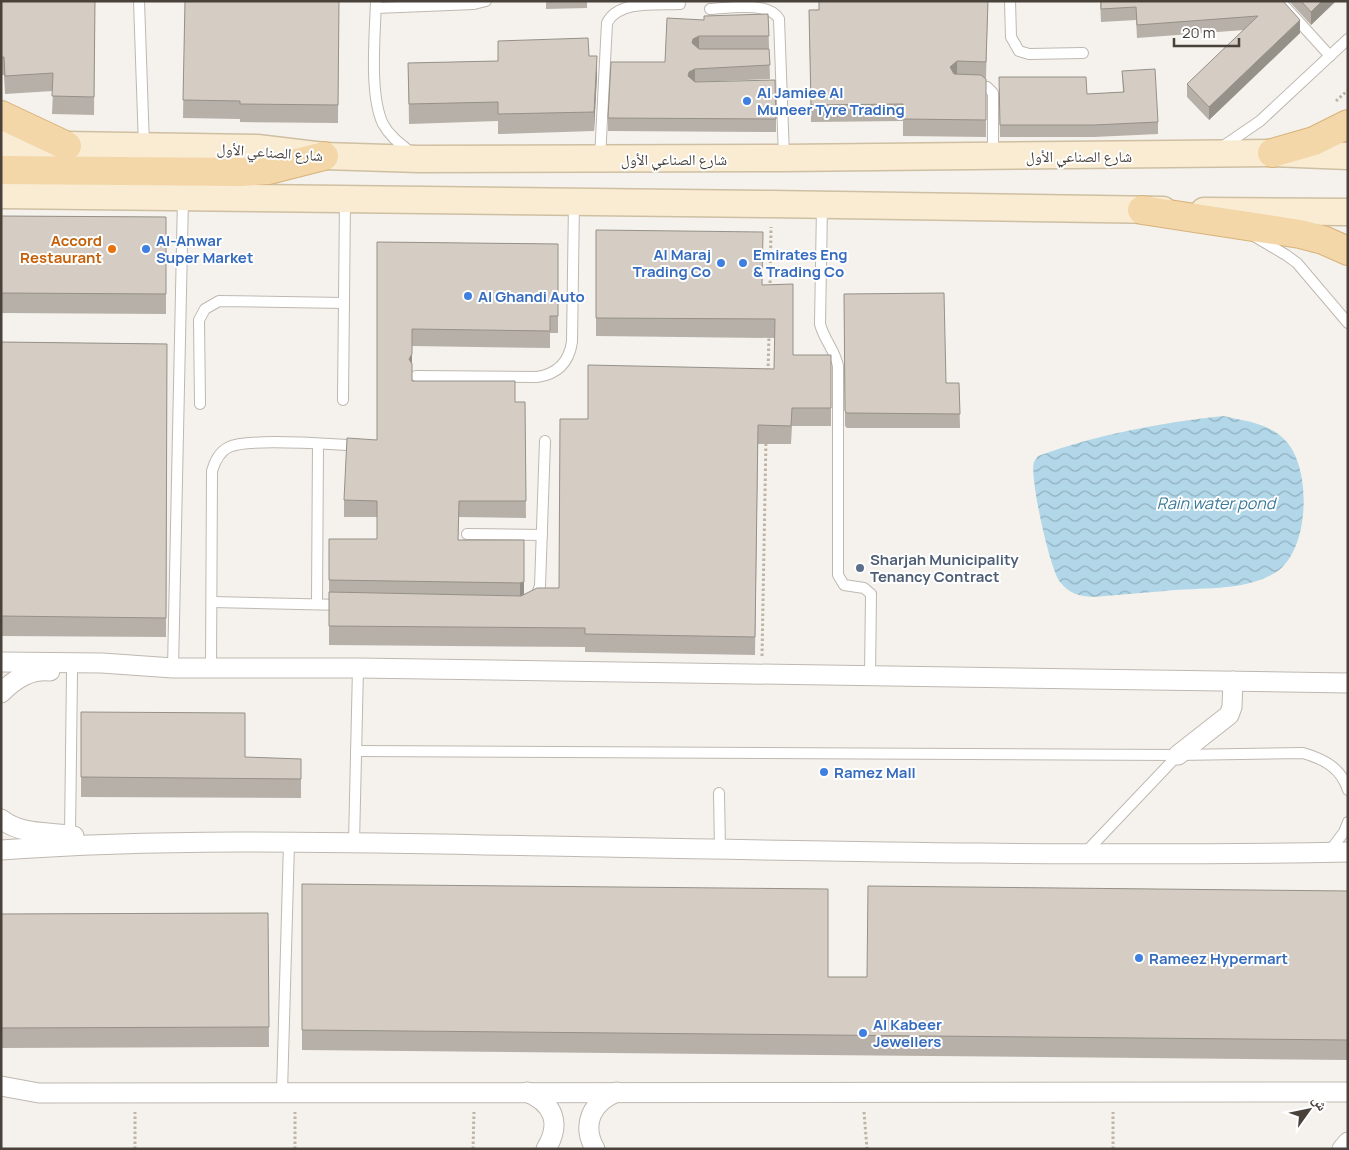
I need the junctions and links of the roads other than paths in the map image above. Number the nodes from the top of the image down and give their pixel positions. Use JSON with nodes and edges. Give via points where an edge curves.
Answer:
{"nodes":[{"id":1,"x":139,"y":1,"type":"edge"},
{"id":2,"x":486,"y":1,"type":"edge"},
{"id":3,"x":1010,"y":1,"type":"edge"},
{"id":4,"x":1280,"y":1,"type":"edge"},
{"id":5,"x":680,"y":4,"type":"dead end"},
{"id":6,"x":376,"y":5,"type":"edge"},
{"id":7,"x":710,"y":9,"type":"dead end"},
{"id":8,"x":1348,"y":39,"type":"edge"},
{"id":9,"x":1083,"y":53,"type":"dead end"},
{"id":10,"x":1330,"y":56,"type":"junction"},
{"id":11,"x":965,"y":85,"type":"edge"},
{"id":12,"x":1,"y":114,"type":"edge"},
{"id":13,"x":1348,"y":124,"type":"edge"},
{"id":14,"x":1,"y":144,"type":"edge"},
{"id":15,"x":67,"y":146,"type":"junction"},
{"id":16,"x":144,"y":147,"type":"junction"},
{"id":17,"x":1272,"y":153,"type":"junction"},
{"id":18,"x":1207,"y":155,"type":"junction"},
{"id":19,"x":324,"y":156,"type":"junction"},
{"id":20,"x":993,"y":156,"type":"junction"},
{"id":21,"x":1348,"y":156,"type":"edge"},
{"id":22,"x":784,"y":158,"type":"junction"},
{"id":23,"x":419,"y":159,"type":"junction"},
{"id":24,"x":600,"y":159,"type":"junction"},
{"id":25,"x":1,"y":170,"type":"edge"},
{"id":26,"x":1,"y":195,"type":"edge"},
{"id":27,"x":182,"y":197,"type":"junction"},
{"id":28,"x":345,"y":199,"type":"junction"},
{"id":29,"x":574,"y":201,"type":"junction"},
{"id":30,"x":822,"y":205,"type":"junction"},
{"id":31,"x":1142,"y":210,"type":"junction"},
{"id":32,"x":1348,"y":212,"type":"edge"},
{"id":33,"x":1233,"y":225,"type":"junction"},
{"id":34,"x":1348,"y":251,"type":"edge"},
{"id":35,"x":344,"y":303,"type":"junction"},
{"id":36,"x":1348,"y":323,"type":"edge"},
{"id":37,"x":416,"y":376,"type":"dead end"},
{"id":38,"x":343,"y":400,"type":"dead end"},
{"id":39,"x":200,"y":404,"type":"dead end"},
{"id":40,"x":545,"y":441,"type":"dead end"},
{"id":41,"x":318,"y":444,"type":"junction"},
{"id":42,"x":348,"y":445,"type":"edge"},
{"id":43,"x":467,"y":534,"type":"dead end"},
{"id":44,"x":542,"y":535,"type":"junction"},
{"id":45,"x":212,"y":602,"type":"junction"},
{"id":46,"x":317,"y":604,"type":"junction"},
{"id":47,"x":356,"y":605,"type":"edge"},
{"id":48,"x":527,"y":605,"type":"edge"},
{"id":49,"x":1,"y":662,"type":"edge"},
{"id":50,"x":102,"y":663,"type":"junction"},
{"id":51,"x":173,"y":668,"type":"junction"},
{"id":52,"x":211,"y":668,"type":"junction"},
{"id":53,"x":358,"y":668,"type":"junction"},
{"id":54,"x":72,"y":672,"type":"junction"},
{"id":55,"x":870,"y":676,"type":"junction"},
{"id":56,"x":1233,"y":681,"type":"junction"},
{"id":57,"x":1348,"y":683,"type":"edge"},
{"id":58,"x":1,"y":693,"type":"edge"},
{"id":59,"x":356,"y":751,"type":"junction"},
{"id":60,"x":1178,"y":755,"type":"junction"},
{"id":61,"x":1348,"y":790,"type":"edge"},
{"id":62,"x":719,"y":792,"type":"dead end"},
{"id":63,"x":1,"y":819,"type":"edge"},
{"id":64,"x":1348,"y":822,"type":"edge"},
{"id":65,"x":70,"y":835,"type":"junction"},
{"id":66,"x":98,"y":843,"type":"junction"},
{"id":67,"x":289,"y":843,"type":"junction"},
{"id":68,"x":354,"y":843,"type":"junction"},
{"id":69,"x":1,"y":850,"type":"edge"},
{"id":70,"x":720,"y":850,"type":"junction"},
{"id":71,"x":1339,"y":852,"type":"edge"},
{"id":72,"x":1084,"y":854,"type":"junction"},
{"id":73,"x":1,"y":1086,"type":"edge"},
{"id":74,"x":618,"y":1091,"type":"junction"},
{"id":75,"x":1327,"y":1091,"type":"junction"},
{"id":76,"x":39,"y":1092,"type":"junction"},
{"id":77,"x":289,"y":1092,"type":"junction"},
{"id":78,"x":527,"y":1092,"type":"junction"},
{"id":79,"x":1348,"y":1092,"type":"edge"},
{"id":80,"x":1,"y":1097,"type":"edge"},
{"id":81,"x":1348,"y":1109,"type":"edge"},
{"id":82,"x":1348,"y":1142,"type":"edge"},
{"id":83,"x":546,"y":1149,"type":"edge"},
{"id":84,"x":595,"y":1149,"type":"edge"},
{"id":85,"x":1342,"y":1149,"type":"edge"}],
"edges":[{"from":1,"to":16,"type":"lane"},
{"from":2,"to":6,"type":"lane","via":[[474,4]]},
{"from":3,"to":9,"type":"lane","via":[[1011,37],[1019,51],[1028,54]]},
{"from":4,"to":10,"type":"lane"},
{"from":5,"to":24,"type":"lane","via":[[626,6],[614,11],[610,17],[607,23]]},
{"from":6,"to":23,"type":"lane","via":[[377,109],[394,138]]},
{"from":7,"to":22,"type":"lane","via":[[763,7],[773,11],[780,24],[776,56]]},
{"from":8,"to":10,"type":"lane"},
{"from":10,"to":18,"type":"lane","via":[[1260,121]]},
{"from":11,"to":20,"type":"lane","via":[[987,86],[993,93]]},
{"from":12,"to":15,"type":"main road"},
{"from":13,"to":17,"type":"main road","via":[[1314,141]]},
{"from":14,"to":15,"type":"main road","name":"شارع الصناعي الأول"},
{"from":15,"to":16,"type":"main road","name":"شارع الصناعي الأول"},
{"from":16,"to":19,"type":"main road","name":"شارع الصناعي الأول","via":[[257,148]]},
{"from":17,"to":18,"type":"main road","name":"شارع الصناعي الأول"},
{"from":17,"to":21,"type":"main road","name":"شارع الصناعي الأول"},
{"from":18,"to":20,"type":"main road","name":"شارع الصناعي الأول"},
{"from":19,"to":23,"type":"main road","name":"شارع الصناعي الأول"},
{"from":19,"to":25,"type":"main road","via":[[269,170],[241,172]]},
{"from":20,"to":22,"type":"main road","name":"شارع الصناعي الأول"},
{"from":22,"to":24,"type":"main road","name":"شارع الصناعي الأول"},
{"from":23,"to":24,"type":"main road","name":"شارع الصناعي الأول"},
{"from":26,"to":27,"type":"main road"},
{"from":27,"to":28,"type":"main road"},
{"from":27,"to":51,"type":"lane","via":[[173,345]]},
{"from":28,"to":29,"type":"main road"},
{"from":28,"to":35,"type":"lane"},
{"from":29,"to":30,"type":"main road"},
{"from":29,"to":37,"type":"lane","via":[[572,342],[571,351],[562,366],[547,376],[537,377]]},
{"from":30,"to":31,"type":"main road"},
{"from":30,"to":55,"type":"lane","via":[[820,324],[838,366],[838,575],[844,584],[864,588],[871,594]]},
{"from":31,"to":32,"type":"main road"},
{"from":31,"to":33,"type":"main road"},
{"from":33,"to":34,"type":"main road","via":[[1300,234]]},
{"from":33,"to":36,"type":"lane","via":[[1297,263]]},
{"from":35,"to":38,"type":"lane"},
{"from":35,"to":39,"type":"lane","via":[[219,301],[209,305],[200,320]]},
{"from":40,"to":44,"type":"lane"},
{"from":41,"to":42,"type":"lane"},
{"from":41,"to":45,"type":"lane","via":[[245,443],[227,448],[220,454],[212,471]]},
{"from":41,"to":46,"type":"lane"},
{"from":43,"to":44,"type":"lane"},
{"from":44,"to":48,"type":"lane","via":[[540,586],[536,598]]},
{"from":45,"to":46,"type":"lane"},
{"from":45,"to":52,"type":"lane"},
{"from":46,"to":47,"type":"lane"},
{"from":49,"to":50,"type":"street"},
{"from":50,"to":51,"type":"street"},
{"from":50,"to":54,"type":"street","via":[[88,670]]},
{"from":51,"to":52,"type":"street"},
{"from":52,"to":53,"type":"street"},
{"from":53,"to":55,"type":"street"},
{"from":53,"to":59,"type":"lane"},
{"from":54,"to":58,"type":"street","via":[[45,670],[28,674],[12,682]]},
{"from":54,"to":65,"type":"lane"},
{"from":55,"to":56,"type":"street"},
{"from":56,"to":57,"type":"street"},
{"from":56,"to":60,"type":"street","via":[[1232,707],[1228,714]]},
{"from":59,"to":60,"type":"lane"},
{"from":59,"to":68,"type":"lane"},
{"from":60,"to":61,"type":"lane","via":[[1303,754],[1320,758],[1334,768]]},
{"from":60,"to":72,"type":"lane"},
{"from":62,"to":70,"type":"lane"},
{"from":63,"to":65,"type":"street","via":[[27,832]]},
{"from":64,"to":71,"type":"lane"},
{"from":65,"to":66,"type":"street"},
{"from":66,"to":67,"type":"street"},
{"from":66,"to":69,"type":"street"},
{"from":67,"to":68,"type":"street"},
{"from":67,"to":77,"type":"lane"},
{"from":68,"to":70,"type":"street"},
{"from":70,"to":72,"type":"street"},
{"from":71,"to":72,"type":"street"},
{"from":73,"to":76,"type":"street"},
{"from":74,"to":75,"type":"street"},
{"from":74,"to":78,"type":"street"},
{"from":74,"to":84,"type":"street","via":[[604,1097],[594,1108],[588,1123],[589,1138]]},
{"from":75,"to":79,"type":"street"},
{"from":75,"to":81,"type":"street","via":[[1341,1099]]},
{"from":76,"to":77,"type":"street"},
{"from":76,"to":80,"type":"street"},
{"from":77,"to":78,"type":"street"},
{"from":78,"to":83,"type":"street","via":[[540,1098],[550,1109],[555,1124]]},
{"from":82,"to":85,"type":"street"}]}
